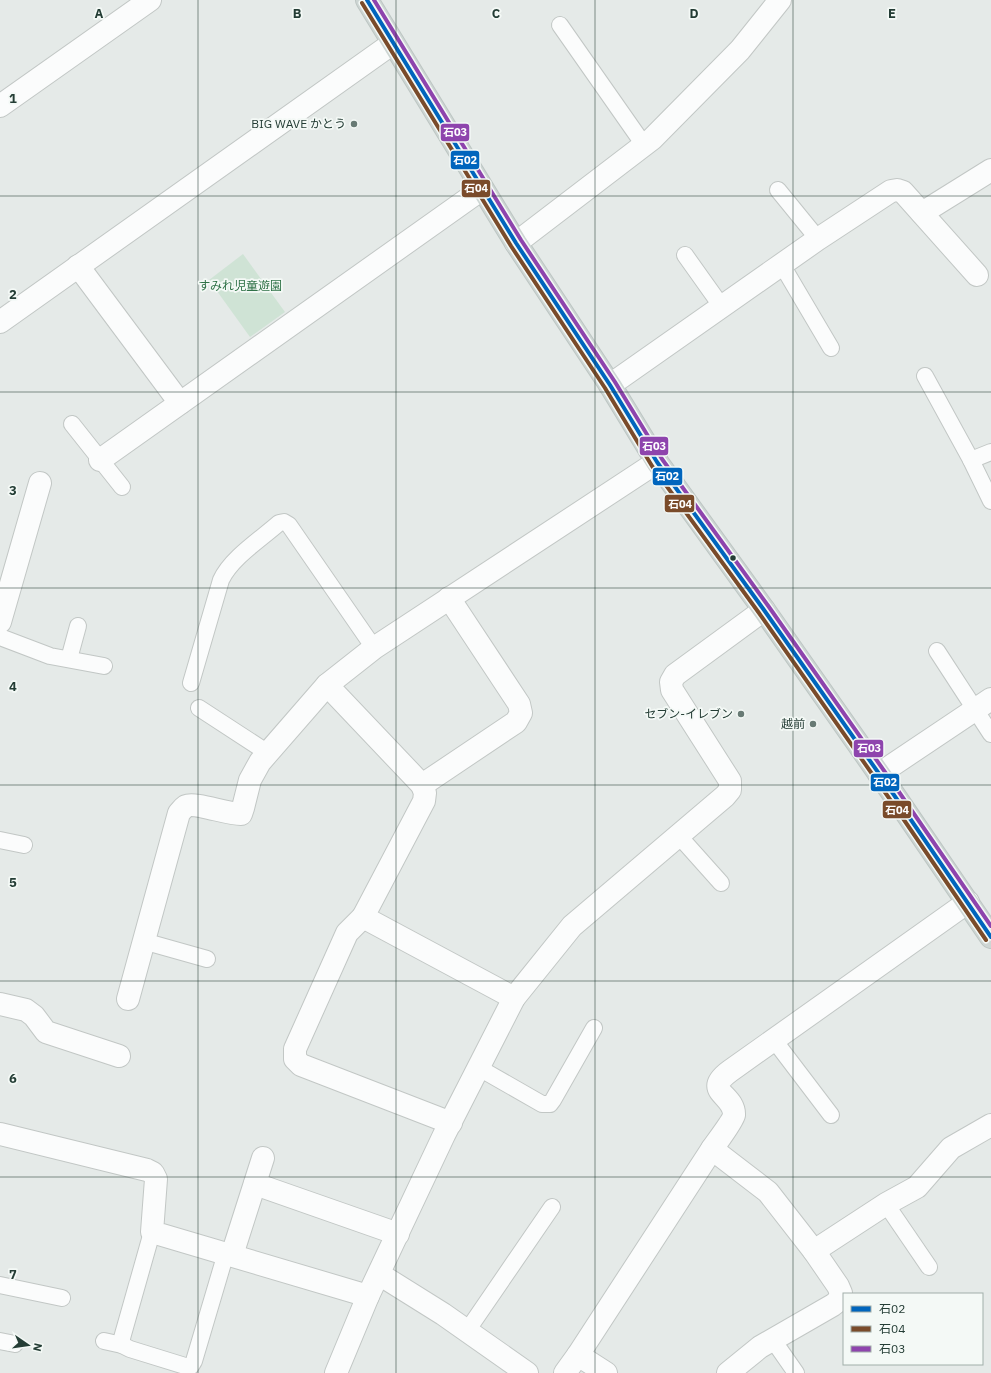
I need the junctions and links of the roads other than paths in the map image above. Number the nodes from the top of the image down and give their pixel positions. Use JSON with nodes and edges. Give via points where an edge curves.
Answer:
{"nodes":[{"id":1,"x":150,"y":0,"type":"edge"},
{"id":2,"x":367,"y":0,"type":"edge"},
{"id":3,"x":780,"y":0,"type":"edge"},
{"id":4,"x":560,"y":25,"type":"dead end"},
{"id":5,"x":393,"y":43,"type":"junction"},
{"id":6,"x":0,"y":106,"type":"edge"},
{"id":7,"x":644,"y":145,"type":"junction"},
{"id":8,"x":991,"y":170,"type":"edge"},
{"id":9,"x":482,"y":189,"type":"junction"},
{"id":10,"x":778,"y":190,"type":"dead end"},
{"id":11,"x":922,"y":213,"type":"junction"},
{"id":12,"x":818,"y":239,"type":"junction"},
{"id":13,"x":516,"y":243,"type":"junction"},
{"id":14,"x":685,"y":255,"type":"dead end"},
{"id":15,"x":782,"y":265,"type":"junction"},
{"id":16,"x":78,"y":266,"type":"junction"},
{"id":17,"x":976,"y":275,"type":"dead end"},
{"id":18,"x":722,"y":306,"type":"junction"},
{"id":19,"x":0,"y":322,"type":"edge"},
{"id":20,"x":831,"y":348,"type":"dead end"},
{"id":21,"x":925,"y":376,"type":"dead end"},
{"id":22,"x":610,"y":385,"type":"junction"},
{"id":23,"x":180,"y":403,"type":"junction"},
{"id":24,"x":72,"y":424,"type":"dead end"},
{"id":25,"x":991,"y":452,"type":"edge"},
{"id":26,"x":100,"y":460,"type":"junction"},
{"id":27,"x":971,"y":460,"type":"junction"},
{"id":28,"x":657,"y":462,"type":"junction"},
{"id":29,"x":40,"y":483,"type":"dead end"},
{"id":30,"x":122,"y":488,"type":"dead end"},
{"id":31,"x":991,"y":501,"type":"edge"},
{"id":32,"x":448,"y":598,"type":"junction"},
{"id":33,"x":764,"y":610,"type":"junction"},
{"id":34,"x":0,"y":622,"type":"edge"},
{"id":35,"x":78,"y":626,"type":"dead end"},
{"id":36,"x":0,"y":637,"type":"edge"},
{"id":37,"x":374,"y":648,"type":"junction"},
{"id":38,"x":937,"y":651,"type":"dead end"},
{"id":39,"x":69,"y":659,"type":"junction"},
{"id":40,"x":104,"y":666,"type":"dead end"},
{"id":41,"x":191,"y":683,"type":"dead end"},
{"id":42,"x":327,"y":685,"type":"junction"},
{"id":43,"x":983,"y":704,"type":"edge"},
{"id":44,"x":199,"y":708,"type":"dead end"},
{"id":45,"x":991,"y":734,"type":"edge"},
{"id":46,"x":268,"y":753,"type":"junction"},
{"id":47,"x":879,"y":774,"type":"junction"},
{"id":48,"x":422,"y":785,"type":"junction"},
{"id":49,"x":679,"y":836,"type":"junction"},
{"id":50,"x":0,"y":840,"type":"edge"},
{"id":51,"x":24,"y":846,"type":"dead end"},
{"id":52,"x":720,"y":883,"type":"dead end"},
{"id":53,"x":968,"y":902,"type":"junction"},
{"id":54,"x":363,"y":917,"type":"junction"},
{"id":55,"x":991,"y":937,"type":"edge"},
{"id":56,"x":143,"y":941,"type":"junction"},
{"id":57,"x":208,"y":959,"type":"dead end"},
{"id":58,"x":514,"y":998,"type":"junction"},
{"id":59,"x":128,"y":999,"type":"dead end"},
{"id":60,"x":0,"y":1004,"type":"edge"},
{"id":61,"x":594,"y":1028,"type":"dead end"},
{"id":62,"x":774,"y":1040,"type":"junction"},
{"id":63,"x":119,"y":1056,"type":"dead end"},
{"id":64,"x":479,"y":1068,"type":"junction"},
{"id":65,"x":831,"y":1115,"type":"dead end"},
{"id":66,"x":451,"y":1123,"type":"junction"},
{"id":67,"x":991,"y":1125,"type":"edge"},
{"id":68,"x":0,"y":1134,"type":"edge"},
{"id":69,"x":712,"y":1150,"type":"junction"},
{"id":70,"x":264,"y":1158,"type":"dead end"},
{"id":71,"x":255,"y":1184,"type":"junction"},
{"id":72,"x":886,"y":1204,"type":"junction"},
{"id":73,"x":552,"y":1207,"type":"dead end"},
{"id":74,"x":152,"y":1232,"type":"junction"},
{"id":75,"x":398,"y":1234,"type":"junction"},
{"id":76,"x":814,"y":1251,"type":"junction"},
{"id":77,"x":229,"y":1254,"type":"junction"},
{"id":78,"x":929,"y":1267,"type":"dead end"},
{"id":79,"x":379,"y":1274,"type":"junction"},
{"id":80,"x":0,"y":1285,"type":"edge"},
{"id":81,"x":368,"y":1296,"type":"junction"},
{"id":82,"x":62,"y":1298,"type":"dead end"},
{"id":83,"x":467,"y":1331,"type":"junction"},
{"id":84,"x":773,"y":1340,"type":"junction"},
{"id":85,"x":104,"y":1341,"type":"dead end"},
{"id":86,"x":122,"y":1345,"type":"junction"},
{"id":87,"x":578,"y":1355,"type":"junction"},
{"id":88,"x":336,"y":1373,"type":"edge"},
{"id":89,"x":528,"y":1373,"type":"edge"},
{"id":90,"x":565,"y":1373,"type":"edge"},
{"id":91,"x":606,"y":1373,"type":"edge"},
{"id":92,"x":728,"y":1373,"type":"edge"},
{"id":93,"x":796,"y":1373,"type":"edge"}],
"edges":[{"from":1,"to":6,"type":"street"},
{"from":2,"to":5,"type":"main road"},
{"from":3,"to":7,"type":"street","via":[[740,50]]},
{"from":4,"to":7,"type":"lane"},
{"from":5,"to":9,"type":"main road"},
{"from":5,"to":16,"type":"street"},
{"from":7,"to":13,"type":"street"},
{"from":8,"to":11,"type":"street"},
{"from":9,"to":13,"type":"main road"},
{"from":9,"to":23,"type":"street"},
{"from":10,"to":12,"type":"lane"},
{"from":11,"to":12,"type":"street","via":[[903,192],[891,191]]},
{"from":11,"to":17,"type":"street"},
{"from":12,"to":15,"type":"street"},
{"from":13,"to":22,"type":"main road"},
{"from":14,"to":18,"type":"lane"},
{"from":15,"to":18,"type":"street"},
{"from":15,"to":20,"type":"lane"},
{"from":16,"to":19,"type":"street"},
{"from":16,"to":23,"type":"street"},
{"from":18,"to":22,"type":"street"},
{"from":21,"to":27,"type":"lane"},
{"from":22,"to":28,"type":"main road"},
{"from":23,"to":26,"type":"street"},
{"from":24,"to":26,"type":"lane"},
{"from":25,"to":27,"type":"lane"},
{"from":26,"to":30,"type":"lane"},
{"from":27,"to":31,"type":"lane"},
{"from":28,"to":32,"type":"street"},
{"from":28,"to":33,"type":"main road"},
{"from":29,"to":34,"type":"street"},
{"from":32,"to":37,"type":"street"},
{"from":32,"to":48,"type":"street","via":[[519,704],[521,713],[516,722]]},
{"from":33,"to":47,"type":"main road"},
{"from":33,"to":49,"type":"street","via":[[670,682],[672,690],[730,781],[730,790],[725,796]]},
{"from":35,"to":39,"type":"lane"},
{"from":36,"to":39,"type":"lane","via":[[50,656]]},
{"from":37,"to":41,"type":"lane","via":[[289,525],[284,522],[279,523],[225,572]]},
{"from":37,"to":42,"type":"street"},
{"from":38,"to":43,"type":"lane"},
{"from":39,"to":40,"type":"lane"},
{"from":42,"to":46,"type":"street"},
{"from":42,"to":48,"type":"street"},
{"from":43,"to":45,"type":"lane"},
{"from":43,"to":47,"type":"street"},
{"from":44,"to":46,"type":"lane"},
{"from":46,"to":56,"type":"street","via":[[250,780],[244,808],[240,814],[193,805],[185,806],[179,814]]},
{"from":47,"to":53,"type":"main road"},
{"from":48,"to":54,"type":"street","via":[[424,801]]},
{"from":49,"to":52,"type":"lane"},
{"from":49,"to":58,"type":"street","via":[[572,926]]},
{"from":50,"to":51,"type":"lane"},
{"from":53,"to":55,"type":"main road"},
{"from":53,"to":62,"type":"street"},
{"from":54,"to":58,"type":"street"},
{"from":54,"to":66,"type":"street","via":[[347,933],[294,1050],[295,1059],[301,1065]]},
{"from":56,"to":57,"type":"lane"},
{"from":56,"to":59,"type":"street"},
{"from":58,"to":64,"type":"street"},
{"from":60,"to":63,"type":"street","via":[[26,1010],[46,1032]]},
{"from":61,"to":64,"type":"lane","via":[[550,1104],[542,1104]]},
{"from":62,"to":65,"type":"lane"},
{"from":62,"to":69,"type":"street","via":[[718,1082],[721,1093],[734,1108],[734,1117]]},
{"from":64,"to":66,"type":"street"},
{"from":66,"to":75,"type":"street"},
{"from":67,"to":72,"type":"street","via":[[951,1148],[917,1186]]},
{"from":68,"to":74,"type":"street","via":[[147,1170],[156,1179]]},
{"from":69,"to":76,"type":"street","via":[[768,1192]]},
{"from":69,"to":87,"type":"street"},
{"from":70,"to":71,"type":"street"},
{"from":71,"to":75,"type":"street"},
{"from":71,"to":77,"type":"street"},
{"from":72,"to":76,"type":"street"},
{"from":72,"to":78,"type":"lane"},
{"from":73,"to":83,"type":"lane"},
{"from":74,"to":77,"type":"street"},
{"from":74,"to":86,"type":"lane"},
{"from":75,"to":79,"type":"street"},
{"from":76,"to":84,"type":"street","via":[[838,1286],[838,1301]]},
{"from":77,"to":81,"type":"street"},
{"from":77,"to":86,"type":"lane","via":[[191,1366]]},
{"from":79,"to":81,"type":"street"},
{"from":79,"to":83,"type":"street"},
{"from":80,"to":82,"type":"lane"},
{"from":81,"to":88,"type":"street"},
{"from":83,"to":89,"type":"street"},
{"from":84,"to":92,"type":"street","via":[[760,1347]]},
{"from":84,"to":93,"type":"lane"},
{"from":85,"to":86,"type":"lane"},
{"from":87,"to":90,"type":"street"},
{"from":87,"to":91,"type":"street"}]}
